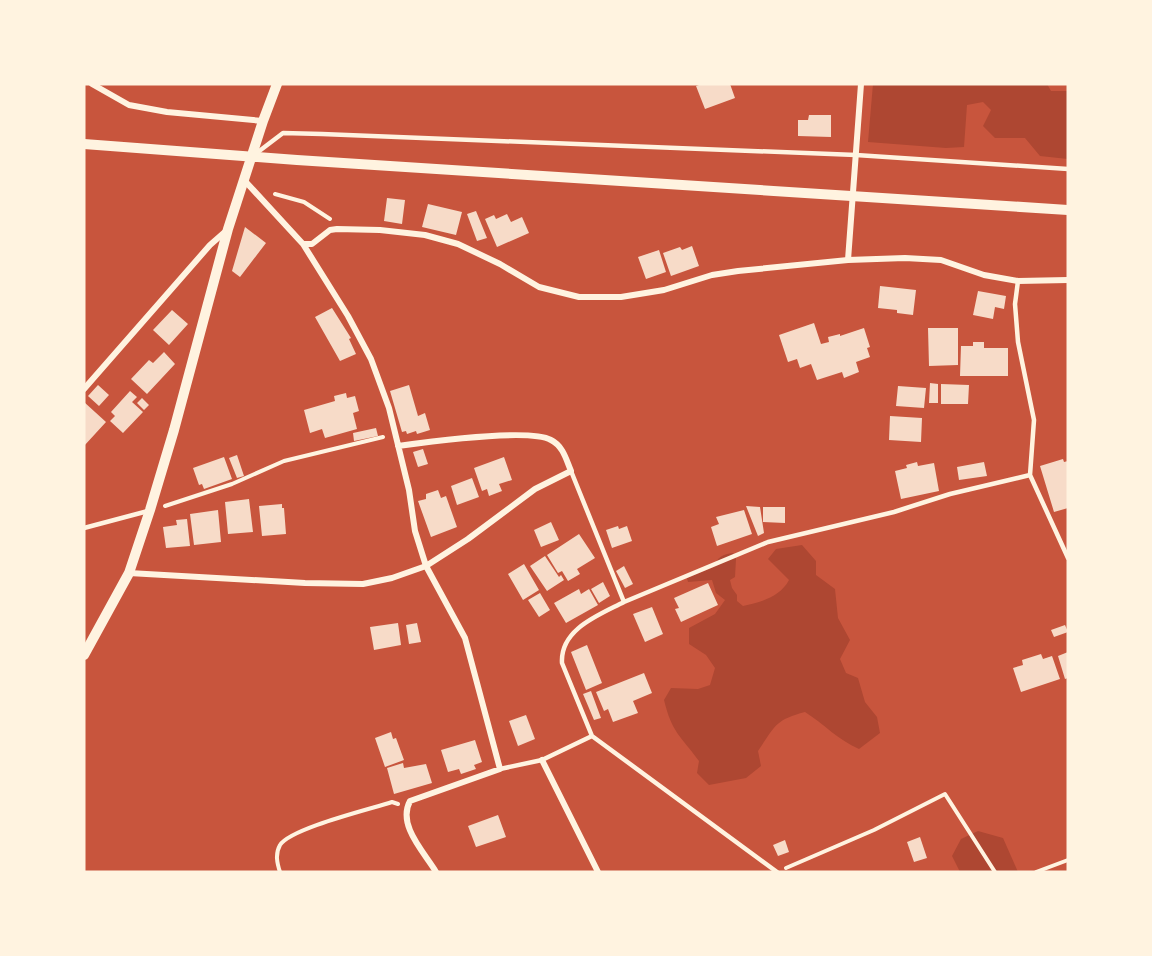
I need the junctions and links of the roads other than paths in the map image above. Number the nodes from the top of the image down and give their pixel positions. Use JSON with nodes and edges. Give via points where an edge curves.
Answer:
{"nodes":[{"id":1,"x":92,"y":84,"type":"edge"},
{"id":2,"x":278,"y":84,"type":"edge"},
{"id":3,"x":861,"y":84,"type":"edge"},
{"id":4,"x":263,"y":121,"type":"junction"},
{"id":5,"x":84,"y":144,"type":"edge"},
{"id":6,"x":856,"y":155,"type":"junction"},
{"id":7,"x":252,"y":157,"type":"junction"},
{"id":8,"x":1068,"y":169,"type":"edge"},
{"id":9,"x":245,"y":181,"type":"junction"},
{"id":10,"x":1068,"y":210,"type":"edge"},
{"id":11,"x":228,"y":229,"type":"junction"},
{"id":12,"x":303,"y":244,"type":"junction"},
{"id":13,"x":848,"y":260,"type":"junction"},
{"id":14,"x":1068,"y":280,"type":"edge"},
{"id":15,"x":1018,"y":281,"type":"junction"},
{"id":16,"x":84,"y":389,"type":"edge"},
{"id":17,"x":398,"y":446,"type":"junction"},
{"id":18,"x":571,"y":471,"type":"junction"},
{"id":19,"x":1030,"y":475,"type":"junction"},
{"id":20,"x":150,"y":510,"type":"junction"},
{"id":21,"x":84,"y":528,"type":"edge"},
{"id":22,"x":1068,"y":558,"type":"edge"},
{"id":23,"x":426,"y":566,"type":"junction"},
{"id":24,"x":129,"y":573,"type":"junction"},
{"id":25,"x":624,"y":602,"type":"junction"},
{"id":26,"x":84,"y":655,"type":"edge"},
{"id":27,"x":592,"y":736,"type":"junction"},
{"id":28,"x":542,"y":760,"type":"junction"},
{"id":29,"x":500,"y":769,"type":"junction"},
{"id":30,"x":436,"y":872,"type":"edge"},
{"id":31,"x":598,"y":872,"type":"edge"},
{"id":32,"x":777,"y":872,"type":"edge"}],
"edges":[{"from":1,"to":4,"type":"street","via":[[129,105]]},
{"from":2,"to":4,"type":"street"},
{"from":3,"to":6,"type":"street"},
{"from":4,"to":7,"type":"street"},
{"from":5,"to":7,"type":"street"},
{"from":6,"to":7,"type":"lane","via":[[283,133]]},
{"from":6,"to":8,"type":"lane"},
{"from":6,"to":13,"type":"street"},
{"from":7,"to":9,"type":"street"},
{"from":7,"to":10,"type":"street"},
{"from":9,"to":11,"type":"street"},
{"from":9,"to":12,"type":"street"},
{"from":11,"to":16,"type":"street","via":[[210,244]]},
{"from":11,"to":20,"type":"street"},
{"from":12,"to":13,"type":"street","via":[[312,244],[337,229],[425,235],[458,244],[539,287],[579,297],[621,297],[664,290],[712,275]]},
{"from":12,"to":17,"type":"street","via":[[371,359]]},
{"from":13,"to":15,"type":"street","via":[[941,260],[984,275]]},
{"from":14,"to":15,"type":"street"},
{"from":15,"to":19,"type":"lane","via":[[1018,342],[1034,420]]},
{"from":17,"to":18,"type":"street","via":[[462,438],[549,438],[558,444]]},
{"from":17,"to":23,"type":"street"},
{"from":18,"to":23,"type":"street","via":[[535,489]]},
{"from":18,"to":25,"type":"lane"},
{"from":19,"to":22,"type":"lane"},
{"from":19,"to":25,"type":"lane","via":[[768,542]]},
{"from":20,"to":21,"type":"lane"},
{"from":20,"to":24,"type":"street"},
{"from":23,"to":24,"type":"street","via":[[363,584]]},
{"from":23,"to":29,"type":"street","via":[[465,638]]},
{"from":24,"to":26,"type":"street"},
{"from":25,"to":27,"type":"lane","via":[[580,627],[561,653]]},
{"from":27,"to":28,"type":"lane"},
{"from":27,"to":32,"type":"lane"},
{"from":28,"to":29,"type":"lane"},
{"from":28,"to":31,"type":"street"},
{"from":29,"to":30,"type":"street","via":[[410,801],[405,816],[408,827]]}]}
